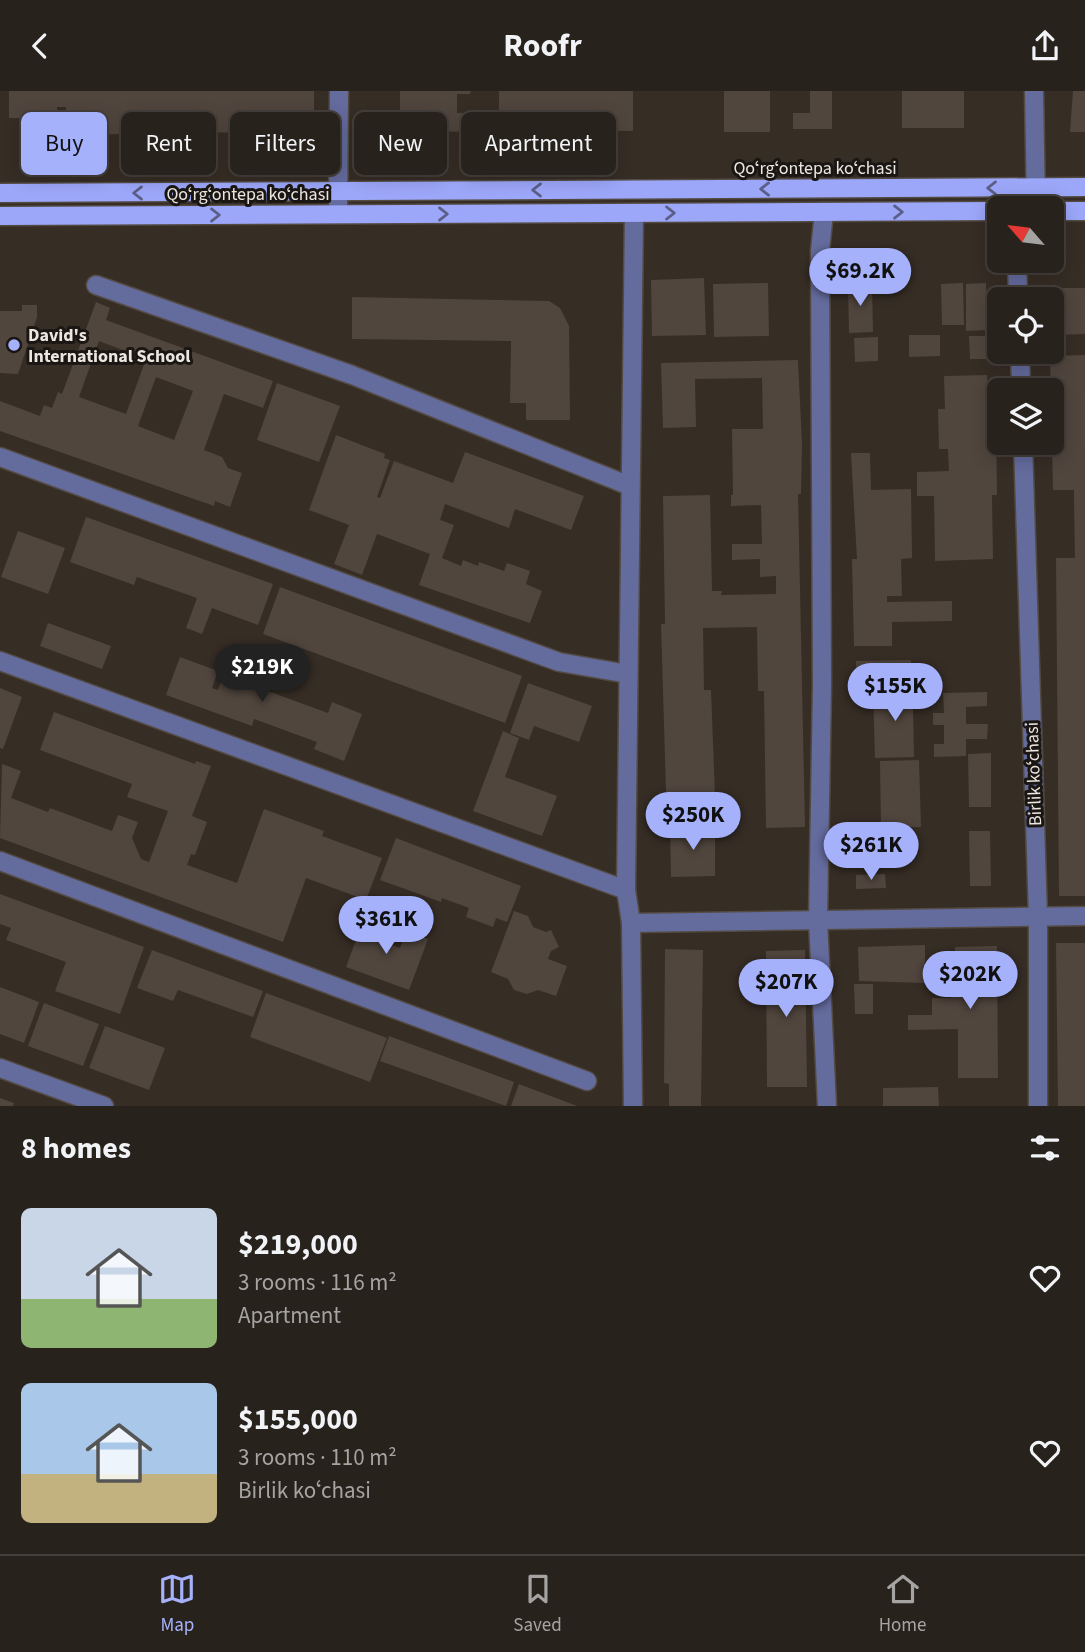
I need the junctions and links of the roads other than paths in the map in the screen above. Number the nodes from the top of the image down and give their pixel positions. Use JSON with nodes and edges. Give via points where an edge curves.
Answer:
{"nodes":[{"id":1,"x":339,"y":91,"type":"edge"},
{"id":2,"x":1034,"y":91,"type":"edge"},
{"id":3,"x":1085,"y":187,"type":"edge"},
{"id":4,"x":1035,"y":188,"type":"junction"},
{"id":5,"x":338,"y":192,"type":"junction"},
{"id":6,"x":0,"y":193,"type":"edge"},
{"id":7,"x":1035,"y":196,"type":"edge"},
{"id":8,"x":987,"y":211,"type":"edge"},
{"id":9,"x":1064,"y":211,"type":"edge"},
{"id":10,"x":1085,"y":211,"type":"edge"},
{"id":11,"x":824,"y":212,"type":"junction"},
{"id":12,"x":634,"y":213,"type":"junction"},
{"id":13,"x":338,"y":214,"type":"junction"},
{"id":14,"x":0,"y":216,"type":"edge"},
{"id":15,"x":96,"y":285,"type":"dead end"},
{"id":16,"x":1023,"y":455,"type":"edge"},
{"id":17,"x":1,"y":461,"type":"edge"},
{"id":18,"x":630,"y":486,"type":"junction"},
{"id":19,"x":0,"y":661,"type":"edge"},
{"id":20,"x":628,"y":674,"type":"junction"},
{"id":21,"x":0,"y":861,"type":"edge"},
{"id":22,"x":626,"y":890,"type":"junction"},
{"id":23,"x":1085,"y":916,"type":"edge"},
{"id":24,"x":1038,"y":917,"type":"junction"},
{"id":25,"x":818,"y":920,"type":"junction"},
{"id":26,"x":631,"y":923,"type":"junction"},
{"id":27,"x":0,"y":1069,"type":"edge"},
{"id":28,"x":587,"y":1081,"type":"dead end"},
{"id":29,"x":104,"y":1106,"type":"edge"},
{"id":30,"x":633,"y":1106,"type":"edge"},
{"id":31,"x":827,"y":1106,"type":"edge"},
{"id":32,"x":1038,"y":1106,"type":"edge"}],
"edges":[{"from":1,"to":5,"type":"street"},
{"from":2,"to":4,"type":"street"},
{"from":3,"to":4,"type":"main road","name":"Qoʻrgʻontepa koʻchasi"},
{"from":4,"to":5,"type":"main road","name":"Qoʻrgʻontepa koʻchasi","one_way":true},
{"from":4,"to":7,"type":"street"},
{"from":5,"to":6,"type":"main road","name":"Qoʻrgʻontepa koʻchasi","one_way":true},
{"from":5,"to":13,"type":"street"},
{"from":11,"to":8,"type":"main road","name":"Qoʻrgʻontepa koʻchasi","one_way":true},
{"from":9,"to":10,"type":"main road"},
{"from":12,"to":11,"type":"main road","name":"Qoʻrgʻontepa koʻchasi","one_way":true},
{"from":11,"to":25,"type":"street","via":[[820,251]]},
{"from":13,"to":12,"type":"main road","name":"Qoʻrgʻontepa koʻchasi","one_way":true},
{"from":12,"to":18,"type":"street"},
{"from":14,"to":13,"type":"main road","name":"Qoʻrgʻontepa koʻchasi","one_way":true},
{"from":15,"to":18,"type":"street","via":[[352,375]]},
{"from":16,"to":24,"type":"street","name":"Birlik koʻchasi"},
{"from":17,"to":20,"type":"street","via":[[559,662]]},
{"from":18,"to":20,"type":"street"},
{"from":19,"to":22,"type":"street"},
{"from":20,"to":22,"type":"street"},
{"from":21,"to":28,"type":"street"},
{"from":22,"to":26,"type":"street"},
{"from":23,"to":24,"type":"street"},
{"from":24,"to":25,"type":"street"},
{"from":24,"to":32,"type":"street","name":"Birlik koʻchasi"},
{"from":25,"to":26,"type":"street"},
{"from":25,"to":31,"type":"street"},
{"from":26,"to":30,"type":"street"},
{"from":27,"to":29,"type":"street"}]}
